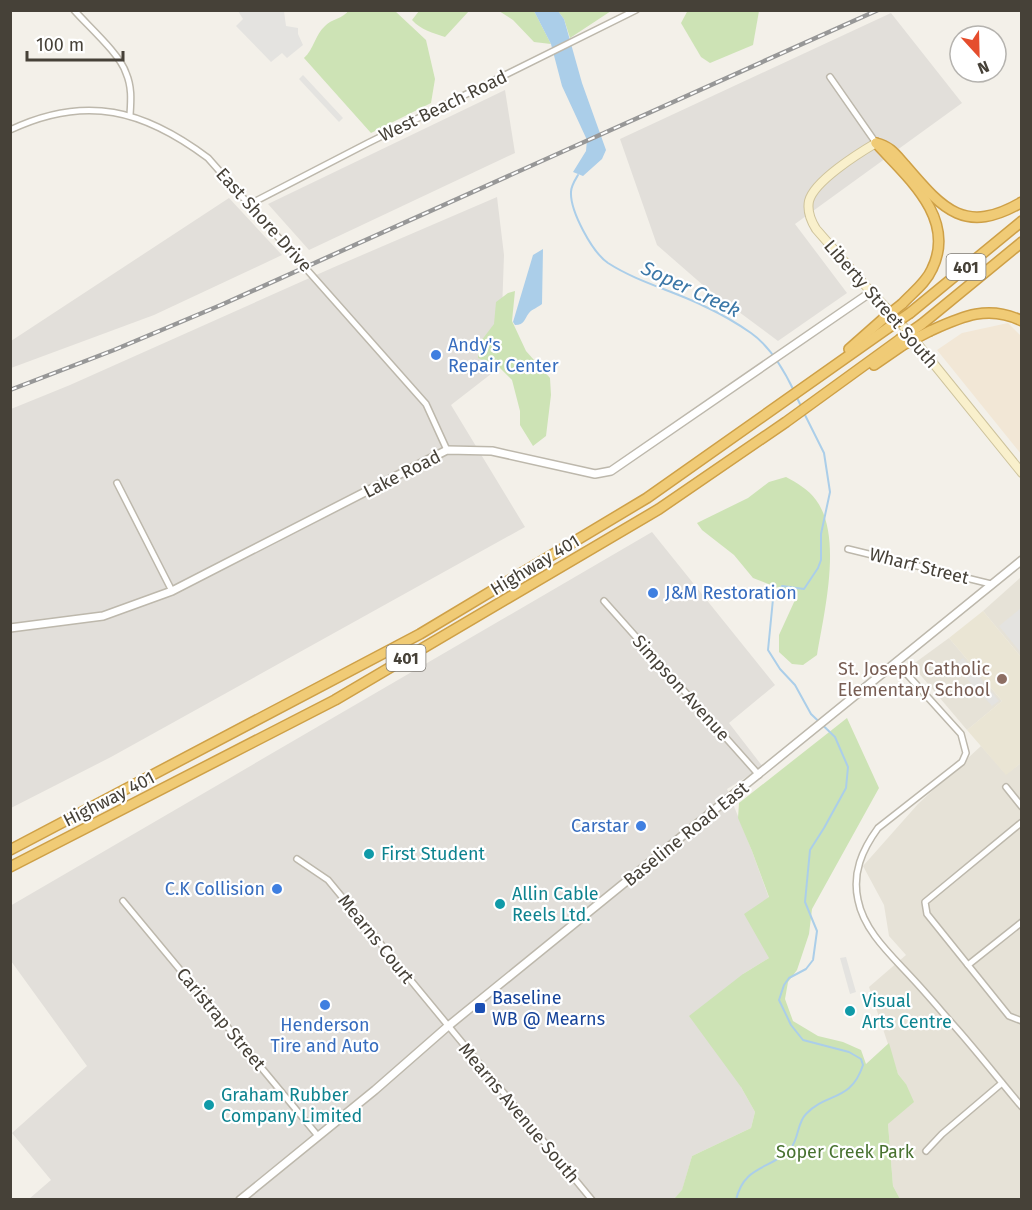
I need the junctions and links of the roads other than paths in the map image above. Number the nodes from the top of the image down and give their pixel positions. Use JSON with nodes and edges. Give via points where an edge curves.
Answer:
{"nodes":[{"id":1,"x":74,"y":10,"type":"edge"},
{"id":2,"x":636,"y":10,"type":"edge"},
{"id":3,"x":830,"y":77,"type":"dead end"},
{"id":4,"x":130,"y":115,"type":"junction"},
{"id":5,"x":10,"y":130,"type":"edge"},
{"id":6,"x":876,"y":143,"type":"junction"},
{"id":7,"x":1022,"y":202,"type":"edge"},
{"id":8,"x":250,"y":204,"type":"junction"},
{"id":9,"x":1022,"y":221,"type":"edge"},
{"id":10,"x":1022,"y":242,"type":"edge"},
{"id":11,"x":871,"y":292,"type":"junction"},
{"id":12,"x":1022,"y":321,"type":"edge"},
{"id":13,"x":886,"y":324,"type":"junction"},
{"id":14,"x":901,"y":342,"type":"junction"},
{"id":15,"x":447,"y":450,"type":"junction"},
{"id":16,"x":1022,"y":473,"type":"edge"},
{"id":17,"x":117,"y":483,"type":"dead end"},
{"id":18,"x":848,"y":549,"type":"dead end"},
{"id":19,"x":1022,"y":560,"type":"edge"},
{"id":20,"x":991,"y":584,"type":"junction"},
{"id":21,"x":172,"y":591,"type":"junction"},
{"id":22,"x":604,"y":601,"type":"dead end"},
{"id":23,"x":10,"y":628,"type":"edge"},
{"id":24,"x":896,"y":662,"type":"junction"},
{"id":25,"x":759,"y":775,"type":"junction"},
{"id":26,"x":1006,"y":787,"type":"dead end"},
{"id":27,"x":1022,"y":807,"type":"edge"},
{"id":28,"x":1022,"y":822,"type":"edge"},
{"id":29,"x":10,"y":850,"type":"edge"},
{"id":30,"x":297,"y":859,"type":"dead end"},
{"id":31,"x":10,"y":867,"type":"edge"},
{"id":32,"x":123,"y":901,"type":"dead end"},
{"id":33,"x":1022,"y":922,"type":"edge"},
{"id":34,"x":968,"y":965,"type":"junction"},
{"id":35,"x":1022,"y":1021,"type":"edge"},
{"id":36,"x":447,"y":1027,"type":"junction"},
{"id":37,"x":1002,"y":1083,"type":"junction"},
{"id":38,"x":1022,"y":1107,"type":"edge"},
{"id":39,"x":318,"y":1136,"type":"junction"},
{"id":40,"x":926,"y":1151,"type":"dead end"},
{"id":41,"x":240,"y":1200,"type":"edge"},
{"id":42,"x":592,"y":1200,"type":"edge"}],
"edges":[{"from":1,"to":4,"type":"street","via":[[126,71],[132,96]]},
{"from":2,"to":8,"type":"street","name":"West Beach Road"},
{"from":3,"to":6,"type":"street"},
{"from":4,"to":5,"type":"street","name":"East Shore Drive","via":[[93,109],[59,112]]},
{"from":4,"to":8,"type":"street","name":"East Shore Drive","via":[[160,126],[192,146]]},
{"from":6,"to":7,"type":"highway","via":[[890,148],[931,196],[951,212],[988,218]]},
{"from":6,"to":11,"type":"main road","name":"Liberty Street South","via":[[836,170],[809,203],[816,228]]},
{"from":6,"to":13,"type":"highway","bridge":true,"via":[[927,200],[940,237],[932,270]]},
{"from":8,"to":15,"type":"street","name":"East Shore Drive","via":[[426,404]]},
{"from":9,"to":13,"type":"highway","number":"401","bridge":true,"via":[[910,313]]},
{"from":10,"to":14,"type":"highway","number":"401","bridge":true},
{"from":11,"to":15,"type":"street","name":"Lake Road","via":[[611,471],[595,474],[492,451]]},
{"from":11,"to":16,"type":"main road","name":"Liberty Street South"},
{"from":12,"to":14,"type":"highway","bridge":true,"via":[[985,312],[963,316]]},
{"from":13,"to":29,"type":"highway","name":"Highway 401","number":"401","via":[[814,381],[647,498],[420,634]]},
{"from":14,"to":31,"type":"highway","name":"Highway 401","number":"401","via":[[831,395],[811,404],[659,509],[345,694]]},
{"from":15,"to":21,"type":"street","name":"Lake Road"},
{"from":17,"to":21,"type":"street"},
{"from":18,"to":20,"type":"street","name":"Wharf Street"},
{"from":19,"to":20,"type":"street","name":"Baseline Road East"},
{"from":20,"to":24,"type":"street","name":"Baseline Road East"},
{"from":21,"to":23,"type":"street","name":"Lake Road","via":[[103,616]]},
{"from":22,"to":25,"type":"street","name":"Simpson Avenue"},
{"from":24,"to":25,"type":"street","name":"Baseline Road East"},
{"from":24,"to":37,"type":"street","via":[[961,734],[966,753],[962,762],[878,828],[862,852],[857,868],[858,900],[867,926]]},
{"from":25,"to":36,"type":"street","name":"Baseline Road East"},
{"from":26,"to":27,"type":"street"},
{"from":28,"to":34,"type":"street","via":[[925,902],[927,914]]},
{"from":30,"to":36,"type":"street","name":"Mearns Court","via":[[328,880]]},
{"from":32,"to":39,"type":"street","name":"Caristrap Street"},
{"from":33,"to":34,"type":"street"},
{"from":34,"to":35,"type":"street","via":[[1009,1016]]},
{"from":36,"to":39,"type":"street","name":"Baseline Road East"},
{"from":36,"to":42,"type":"street","name":"Mearns Avenue South"},
{"from":37,"to":38,"type":"street"},
{"from":37,"to":40,"type":"street"},
{"from":39,"to":41,"type":"street","name":"Baseline Road East"}]}
